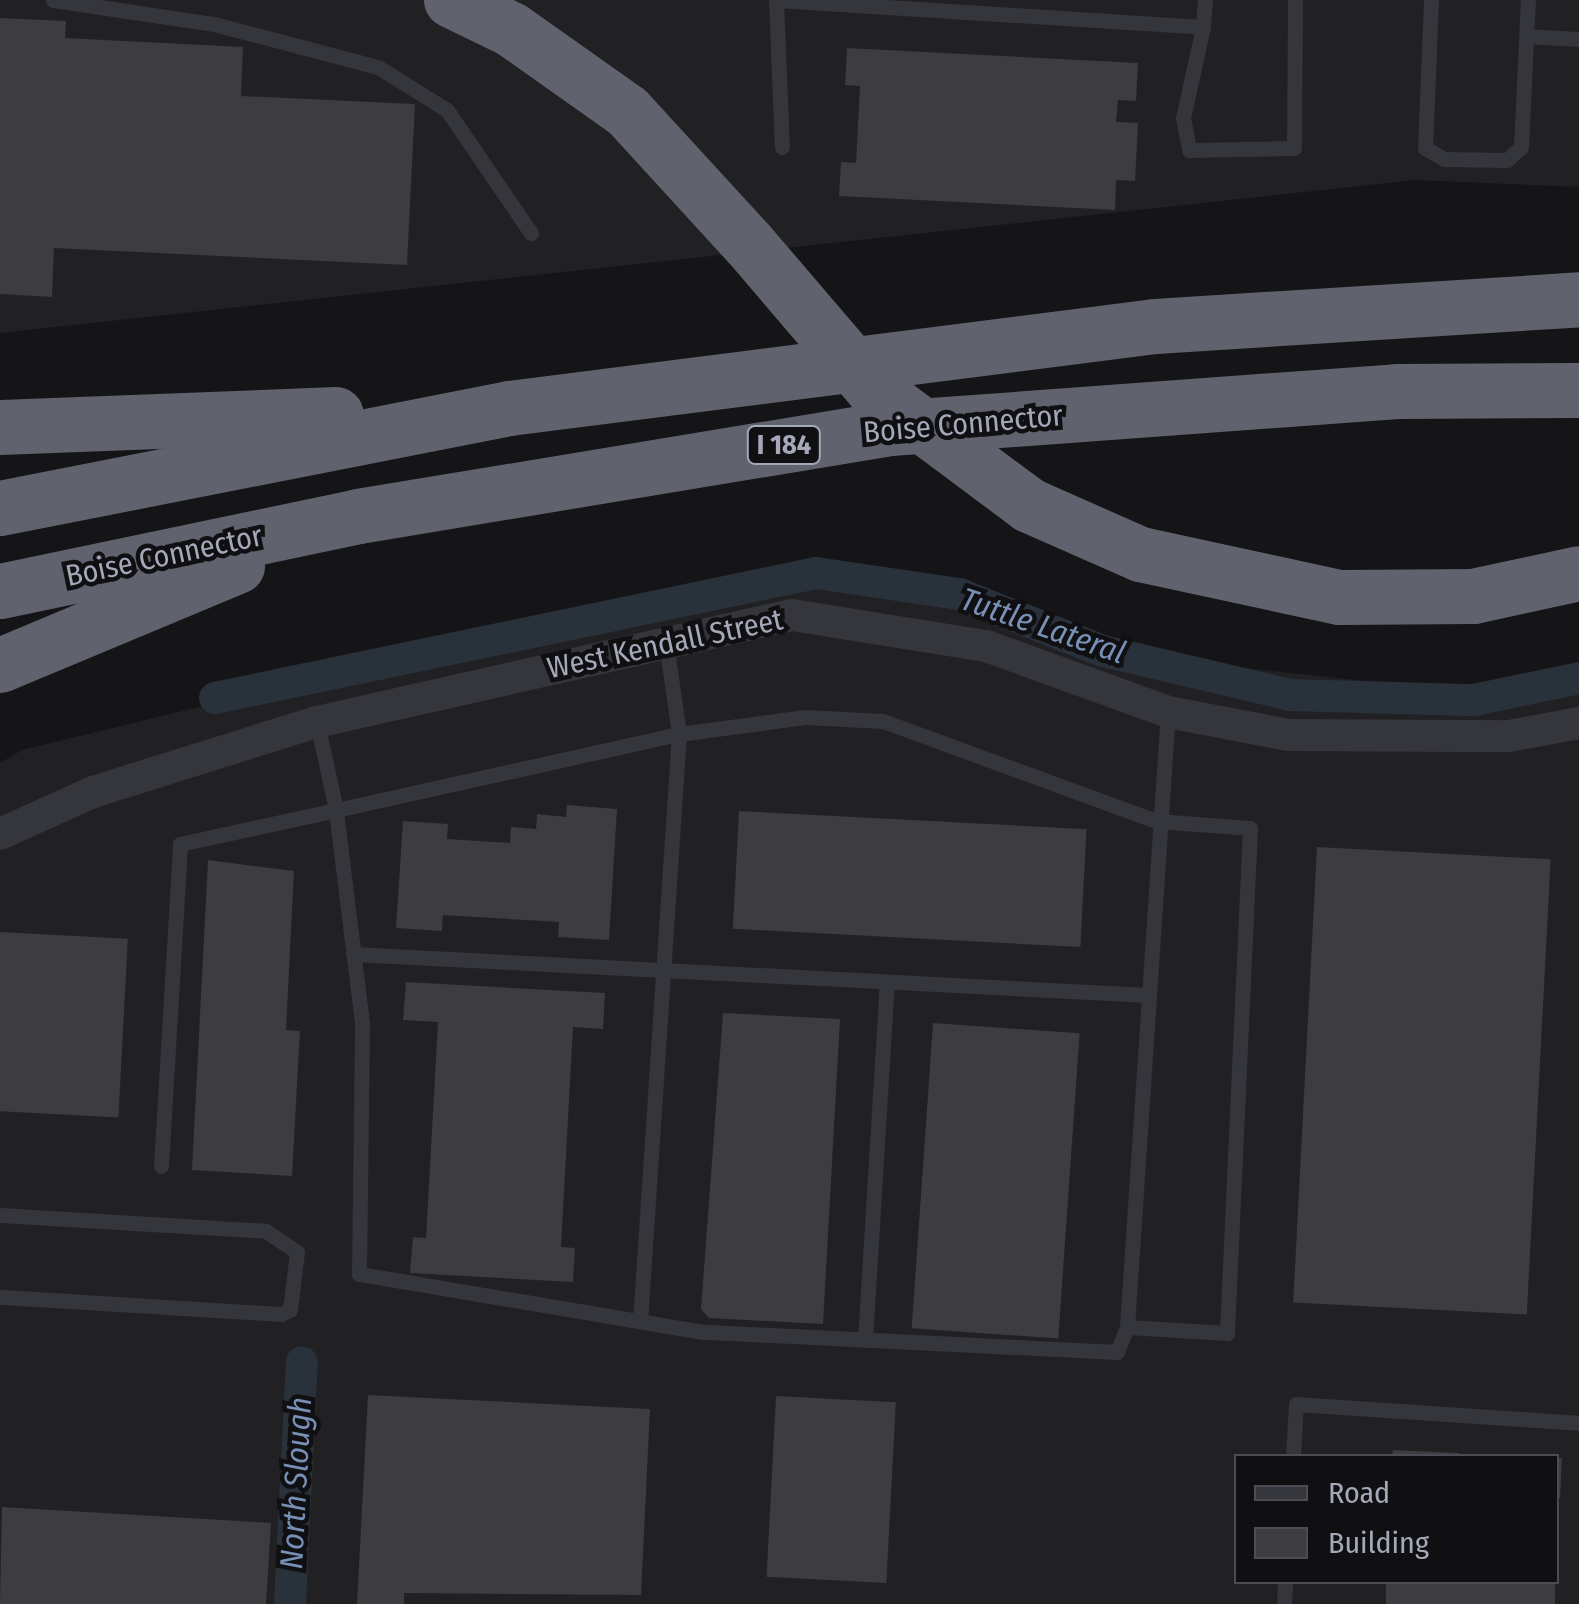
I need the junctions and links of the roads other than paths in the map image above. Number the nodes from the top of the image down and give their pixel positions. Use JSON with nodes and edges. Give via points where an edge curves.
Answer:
{"nodes":[{"id":1,"x":53,"y":0,"type":"edge"},
{"id":2,"x":451,"y":0,"type":"edge"},
{"id":3,"x":776,"y":0,"type":"edge"},
{"id":4,"x":1204,"y":0,"type":"edge"},
{"id":5,"x":1295,"y":0,"type":"edge"},
{"id":6,"x":1431,"y":0,"type":"edge"},
{"id":7,"x":1528,"y":0,"type":"edge"},
{"id":8,"x":1203,"y":28,"type":"junction"},
{"id":9,"x":1526,"y":36,"type":"junction"},
{"id":10,"x":1579,"y":40,"type":"edge"},
{"id":11,"x":782,"y":147,"type":"dead end"},
{"id":12,"x":531,"y":233,"type":"dead end"},
{"id":13,"x":1579,"y":299,"type":"edge"},
{"id":14,"x":1579,"y":390,"type":"edge"},
{"id":15,"x":509,"y":408,"type":"junction"},
{"id":16,"x":0,"y":427,"type":"edge"},
{"id":17,"x":0,"y":508,"type":"edge"},
{"id":18,"x":358,"y":516,"type":"junction"},
{"id":19,"x":1579,"y":574,"type":"edge"},
{"id":20,"x":0,"y":591,"type":"edge"},
{"id":21,"x":666,"y":643,"type":"junction"},
{"id":22,"x":0,"y":665,"type":"edge"},
{"id":23,"x":1168,"y":712,"type":"junction"},
{"id":24,"x":317,"y":722,"type":"junction"},
{"id":25,"x":1579,"y":724,"type":"edge"},
{"id":26,"x":679,"y":734,"type":"junction"},
{"id":27,"x":336,"y":810,"type":"junction"},
{"id":28,"x":1157,"y":821,"type":"junction"},
{"id":29,"x":0,"y":834,"type":"edge"},
{"id":30,"x":353,"y":954,"type":"junction"},
{"id":31,"x":662,"y":970,"type":"junction"},
{"id":32,"x":887,"y":982,"type":"junction"},
{"id":33,"x":1148,"y":995,"type":"junction"},
{"id":34,"x":161,"y":1166,"type":"dead end"},
{"id":35,"x":0,"y":1216,"type":"edge"},
{"id":36,"x":0,"y":1297,"type":"edge"},
{"id":37,"x":640,"y":1322,"type":"junction"},
{"id":38,"x":1126,"y":1327,"type":"junction"},
{"id":39,"x":865,"y":1340,"type":"junction"},
{"id":40,"x":1579,"y":1423,"type":"edge"},
{"id":41,"x":1293,"y":1454,"type":"edge"}],
"edges":[{"from":1,"to":12,"type":"lane","via":[[214,24],[378,67],[447,110]]},
{"from":2,"to":19,"type":"highway","bridge":true,"via":[[510,29],[627,112],[872,388],[1029,505],[1140,554],[1338,597],[1472,596]]},
{"from":3,"to":8,"type":"lane"},
{"from":3,"to":11,"type":"lane"},
{"from":4,"to":8,"type":"lane"},
{"from":5,"to":8,"type":"lane","via":[[1288,40],[1294,148],[1190,150],[1183,118]]},
{"from":6,"to":9,"type":"lane","via":[[1432,156],[1514,158]]},
{"from":7,"to":9,"type":"lane"},
{"from":9,"to":10,"type":"lane"},
{"from":13,"to":15,"type":"highway","number":"I 184","via":[[1155,326]]},
{"from":14,"to":18,"type":"highway","name":"Boise Connector","number":"I 184","via":[[1397,392],[890,428]]},
{"from":15,"to":16,"type":"highway"},
{"from":15,"to":17,"type":"highway","number":"I 184"},
{"from":18,"to":20,"type":"highway","name":"Boise Connector","number":"I 184"},
{"from":18,"to":22,"type":"highway"},
{"from":21,"to":23,"type":"street","name":"West Kendall Street","via":[[792,615],[986,646]]},
{"from":21,"to":24,"type":"street","name":"West Kendall Street"},
{"from":21,"to":26,"type":"lane"},
{"from":23,"to":25,"type":"street","name":"West Kendall Street","via":[[1289,735],[1399,740]]},
{"from":23,"to":28,"type":"lane"},
{"from":24,"to":27,"type":"lane"},
{"from":24,"to":29,"type":"street","name":"West Kendall Street","via":[[94,792]]},
{"from":26,"to":27,"type":"lane"},
{"from":26,"to":28,"type":"lane","via":[[805,717],[883,721]]},
{"from":26,"to":31,"type":"lane"},
{"from":27,"to":30,"type":"lane"},
{"from":27,"to":34,"type":"lane","via":[[180,844]]},
{"from":28,"to":33,"type":"lane"},
{"from":28,"to":38,"type":"lane","via":[[1250,828],[1226,1333]]},
{"from":30,"to":31,"type":"lane"},
{"from":30,"to":37,"type":"lane","via":[[362,1023],[359,1274]]},
{"from":31,"to":32,"type":"lane"},
{"from":31,"to":37,"type":"lane"},
{"from":32,"to":33,"type":"lane"},
{"from":32,"to":39,"type":"lane"},
{"from":33,"to":38,"type":"lane"},
{"from":35,"to":36,"type":"lane","via":[[266,1231],[297,1252],[290,1310],[281,1314]]},
{"from":37,"to":39,"type":"lane"},
{"from":38,"to":39,"type":"lane","via":[[1117,1352]]},
{"from":40,"to":41,"type":"lane","via":[[1296,1404]]}]}
